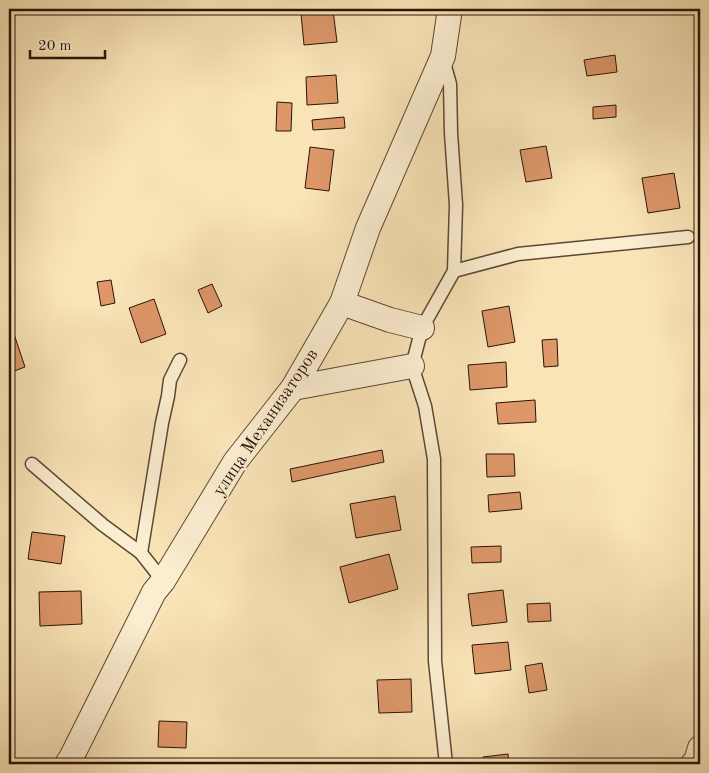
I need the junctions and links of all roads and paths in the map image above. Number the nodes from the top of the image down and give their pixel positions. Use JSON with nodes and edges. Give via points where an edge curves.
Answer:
{"nodes":[{"id":1,"x":450,"y":9,"type":"edge"},
{"id":2,"x":442,"y":56,"type":"junction"},
{"id":3,"x":688,"y":237,"type":"dead end"},
{"id":4,"x":454,"y":271,"type":"junction"},
{"id":5,"x":342,"y":304,"type":"junction"},
{"id":6,"x":422,"y":328,"type":"junction"},
{"id":7,"x":180,"y":360,"type":"dead end"},
{"id":8,"x":412,"y":366,"type":"junction"},
{"id":9,"x":293,"y":388,"type":"junction"},
{"id":10,"x":32,"y":464,"type":"dead end"},
{"id":11,"x":142,"y":553,"type":"junction"},
{"id":12,"x":164,"y":581,"type":"junction"},
{"id":13,"x":700,"y":748,"type":"edge"},
{"id":14,"x":67,"y":764,"type":"edge"},
{"id":15,"x":446,"y":764,"type":"edge"},
{"id":16,"x":693,"y":764,"type":"edge"}],
"edges":[{"from":1,"to":2,"type":"street","name":"улица Механизаторов"},
{"from":2,"to":4,"type":"lane","via":[[450,84],[456,206]]},
{"from":2,"to":5,"type":"street","name":"улица Механизаторов","via":[[368,228]]},
{"from":3,"to":4,"type":"lane","via":[[518,254]]},
{"from":4,"to":6,"type":"lane"},
{"from":5,"to":6,"type":"street"},
{"from":5,"to":9,"type":"street","name":"улица Механизаторов"},
{"from":6,"to":8,"type":"lane"},
{"from":7,"to":11,"type":"lane","via":[[170,380]]},
{"from":8,"to":9,"type":"street"},
{"from":8,"to":15,"type":"lane","via":[[425,406],[434,459],[435,661]]},
{"from":9,"to":12,"type":"street","name":"улица Механизаторов","via":[[235,462]]},
{"from":10,"to":11,"type":"lane","via":[[103,525]]},
{"from":11,"to":12,"type":"lane"},
{"from":12,"to":14,"type":"street","name":"улица Механизаторов","via":[[154,592]]},
{"from":13,"to":16,"type":"street"}]}
